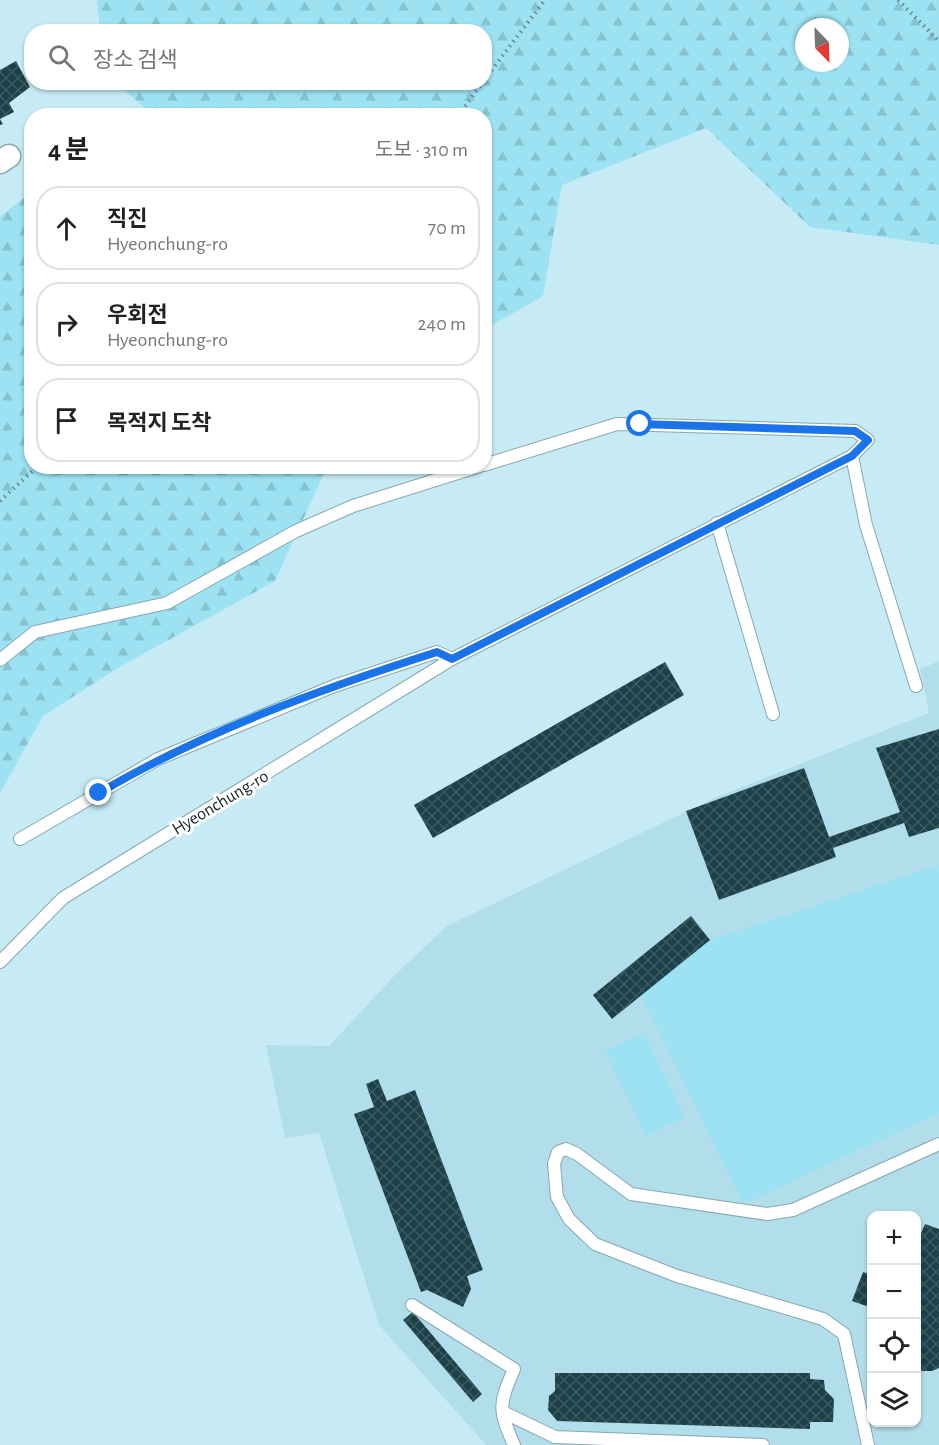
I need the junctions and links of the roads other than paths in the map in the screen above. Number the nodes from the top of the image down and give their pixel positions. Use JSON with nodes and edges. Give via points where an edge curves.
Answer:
{"nodes":[{"id":1,"x":852,"y":456,"type":"junction"},
{"id":2,"x":492,"y":463,"type":"edge"},
{"id":3,"x":455,"y":474,"type":"edge"},
{"id":4,"x":717,"y":523,"type":"junction"},
{"id":5,"x":452,"y":659,"type":"junction"},
{"id":6,"x":0,"y":660,"type":"edge"},
{"id":7,"x":916,"y":686,"type":"dead end"},
{"id":8,"x":773,"y":714,"type":"dead end"},
{"id":9,"x":20,"y":839,"type":"dead end"},
{"id":10,"x":0,"y":962,"type":"edge"},
{"id":11,"x":939,"y":1144,"type":"edge"},
{"id":12,"x":412,"y":1305,"type":"dead end"},
{"id":13,"x":503,"y":1412,"type":"junction"},
{"id":14,"x":514,"y":1445,"type":"edge"},
{"id":15,"x":763,"y":1445,"type":"edge"},
{"id":16,"x":868,"y":1445,"type":"edge"}],
"edges":[{"from":1,"to":2,"type":"lane","via":[[868,440],[855,431],[617,424]]},
{"from":1,"to":4,"type":"lane","name":"Hyeonchung-ro"},
{"from":1,"to":7,"type":"lane","via":[[866,525]]},
{"from":3,"to":6,"type":"lane","via":[[353,506],[296,531],[167,603],[35,632]]},
{"from":4,"to":5,"type":"lane","name":"Hyeonchung-ro"},
{"from":4,"to":8,"type":"lane"},
{"from":5,"to":9,"type":"lane","via":[[437,652],[334,686],[158,759]]},
{"from":5,"to":10,"type":"lane","name":"Hyeonchung-ro","via":[[63,898]]},
{"from":11,"to":16,"type":"lane","via":[[793,1210],[767,1214],[631,1194],[566,1149],[558,1152],[554,1164],[557,1197],[569,1219],[596,1244],[677,1276],[823,1319],[844,1334]]},
{"from":12,"to":13,"type":"lane","via":[[514,1369],[501,1400]]},
{"from":13,"to":14,"type":"lane"},
{"from":13,"to":15,"type":"lane","via":[[555,1437]]}]}
